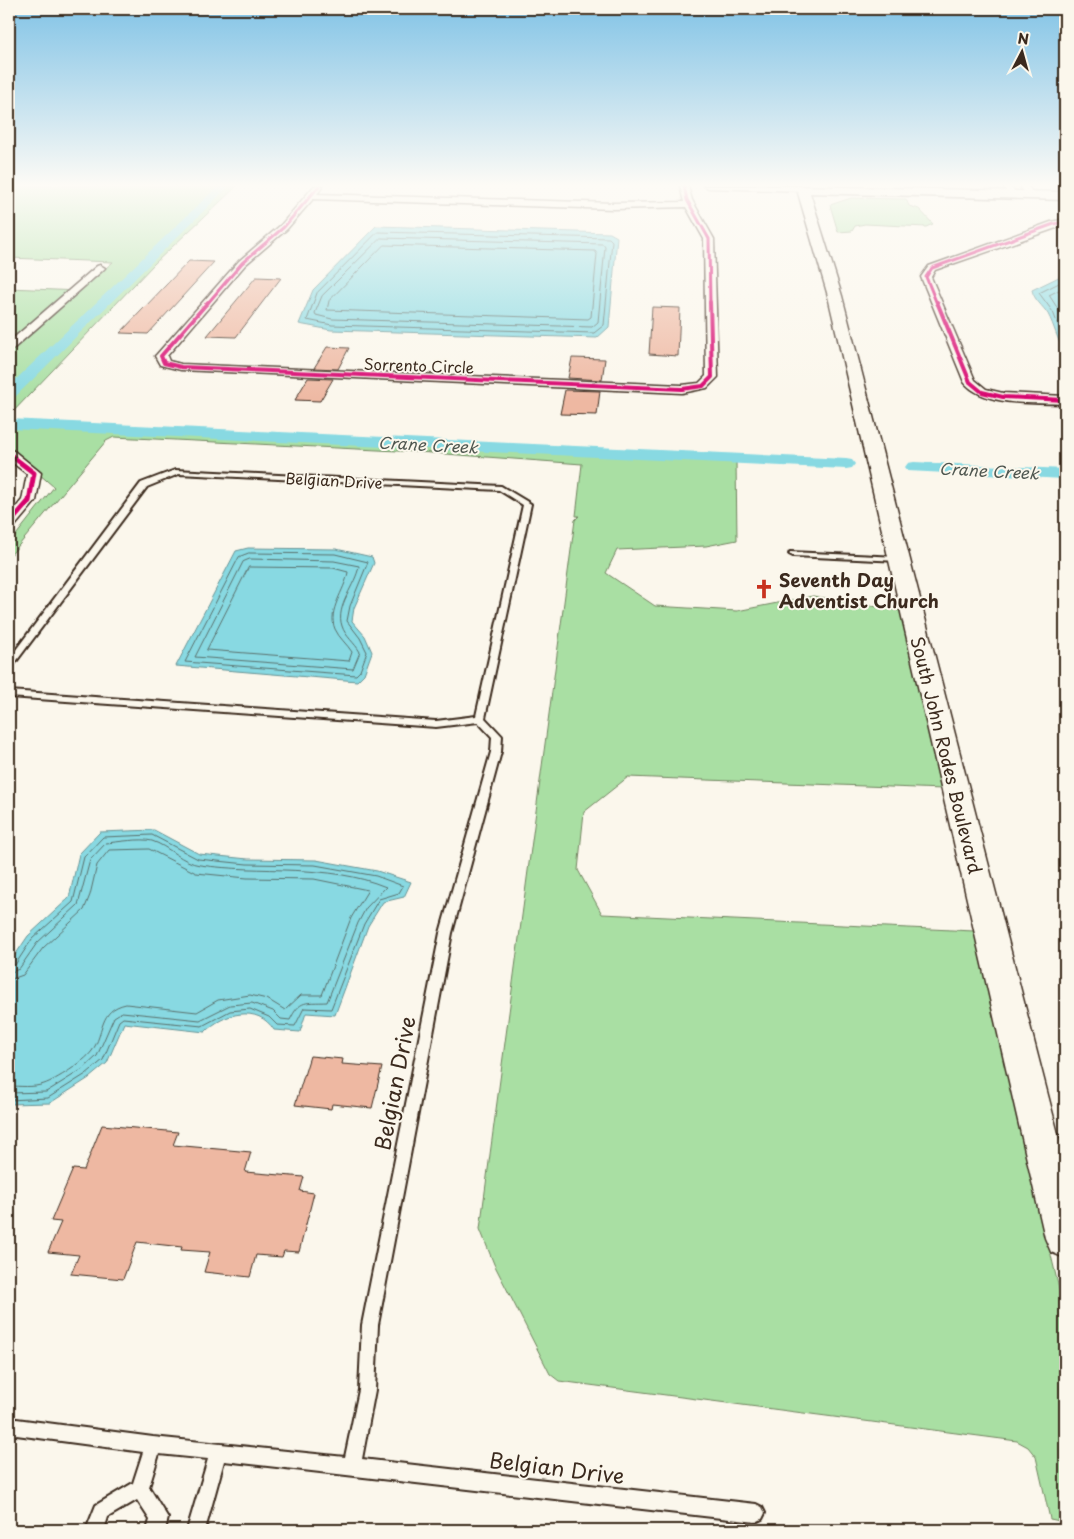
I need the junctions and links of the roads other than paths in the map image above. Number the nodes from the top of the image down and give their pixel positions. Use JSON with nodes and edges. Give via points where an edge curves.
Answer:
{"nodes":[{"id":1,"x":249,"y":258,"type":"edge"},
{"id":2,"x":709,"y":258,"type":"edge"},
{"id":3,"x":823,"y":258,"type":"edge"},
{"id":4,"x":960,"y":258,"type":"edge"},
{"id":5,"x":100,"y":268,"type":"dead end"},
{"id":6,"x":9,"y":347,"type":"edge"},
{"id":7,"x":1065,"y":400,"type":"edge"},
{"id":8,"x":9,"y":454,"type":"edge"},
{"id":9,"x":9,"y":524,"type":"edge"},
{"id":10,"x":793,"y":554,"type":"dead end"},
{"id":11,"x":899,"y":559,"type":"junction"},
{"id":12,"x":9,"y":665,"type":"edge"},
{"id":13,"x":9,"y":694,"type":"edge"},
{"id":14,"x":480,"y":720,"type":"junction"},
{"id":15,"x":1065,"y":1238,"type":"edge"},
{"id":16,"x":9,"y":1426,"type":"edge"},
{"id":17,"x":153,"y":1445,"type":"junction"},
{"id":18,"x":219,"y":1451,"type":"junction"},
{"id":19,"x":352,"y":1466,"type":"junction"},
{"id":20,"x":140,"y":1489,"type":"junction"},
{"id":21,"x":756,"y":1513,"type":"dead end"},
{"id":22,"x":95,"y":1530,"type":"edge"},
{"id":23,"x":156,"y":1530,"type":"edge"},
{"id":24,"x":196,"y":1530,"type":"edge"}],
"edges":[{"from":1,"to":2,"type":"street","name":"Sorrento Circle","via":[[161,356],[164,363],[182,367],[672,388],[703,386],[712,377]]},
{"from":3,"to":11,"type":"main road","name":"South John Rodes Boulevard"},
{"from":4,"to":7,"type":"street","via":[[932,268],[926,277],[970,382],[982,392],[1003,397]]},
{"from":5,"to":6,"type":"street"},
{"from":8,"to":9,"type":"street","via":[[34,473],[29,501]]},
{"from":10,"to":11,"type":"lane"},
{"from":11,"to":15,"type":"main road","name":"South John Rodes Boulevard"},
{"from":12,"to":14,"type":"lane","name":"Belgian Drive","via":[[144,485],[178,472],[501,488],[526,504]]},
{"from":13,"to":14,"type":"lane","via":[[436,724]]},
{"from":14,"to":19,"type":"lane","name":"Belgian Drive","via":[[497,736],[496,752],[446,933],[370,1325],[368,1390]]},
{"from":16,"to":17,"type":"lane","name":"Belgian Drive"},
{"from":17,"to":18,"type":"lane","name":"Belgian Drive"},
{"from":17,"to":20,"type":"lane"},
{"from":18,"to":19,"type":"lane","name":"Belgian Drive"},
{"from":18,"to":24,"type":"lane"},
{"from":19,"to":21,"type":"lane","name":"Belgian Drive"},
{"from":20,"to":22,"type":"lane","via":[[102,1511]]},
{"from":20,"to":23,"type":"lane","via":[[159,1518]]}]}
